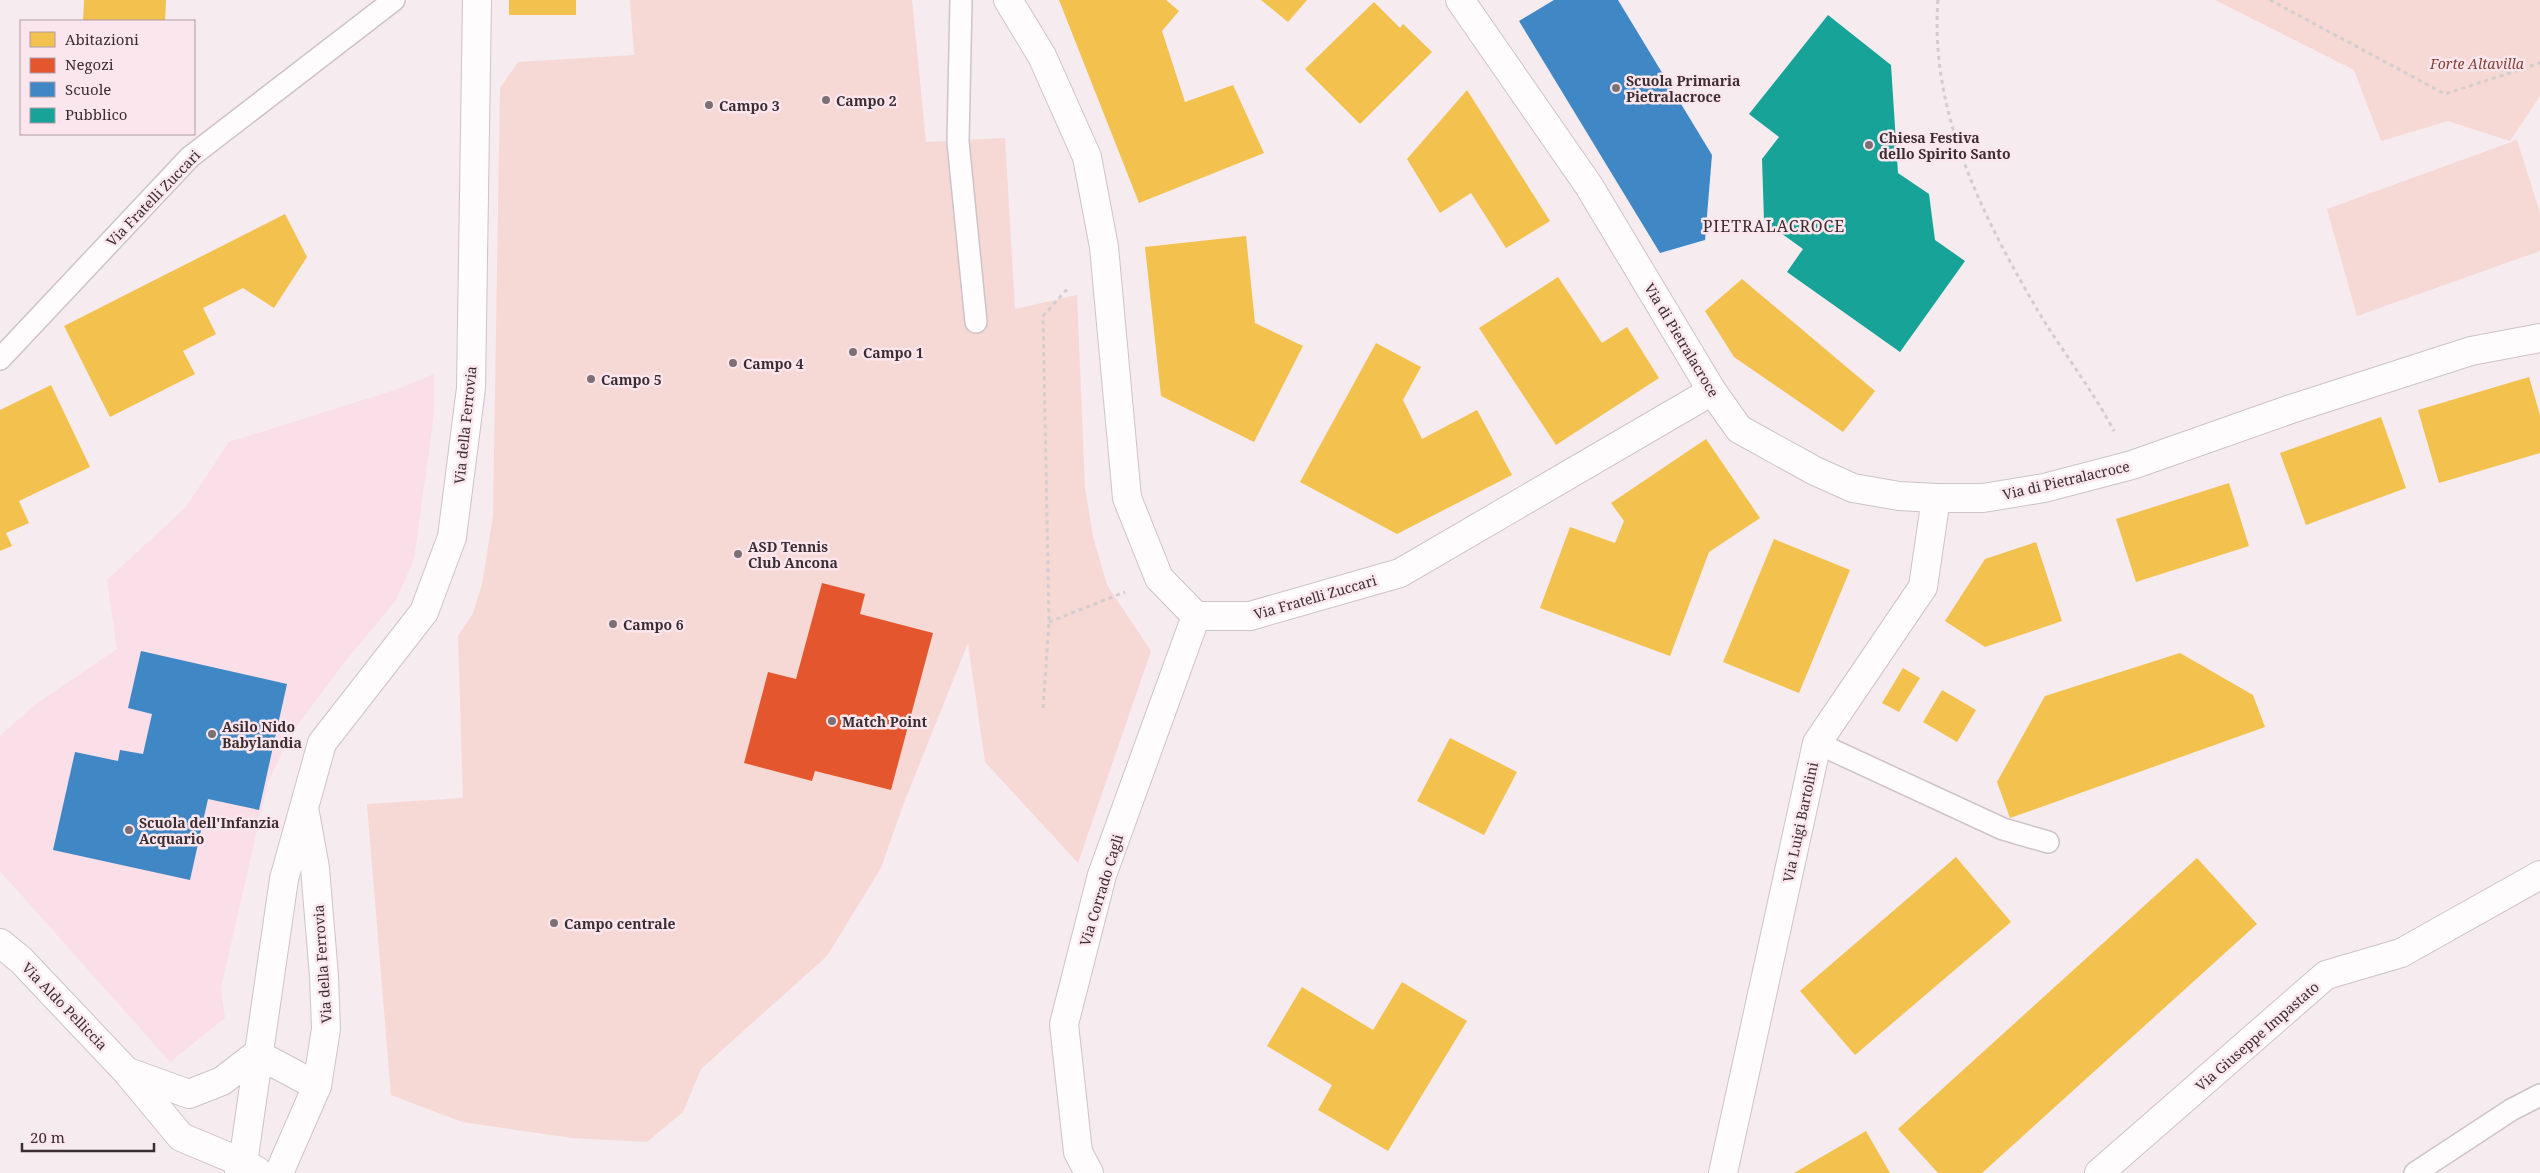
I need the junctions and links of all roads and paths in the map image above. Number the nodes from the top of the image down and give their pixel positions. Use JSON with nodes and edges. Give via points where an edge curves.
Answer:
{"nodes":[{"id":1,"x":394,"y":0,"type":"edge"},
{"id":2,"x":477,"y":0,"type":"edge"},
{"id":3,"x":961,"y":0,"type":"edge"},
{"id":4,"x":1008,"y":0,"type":"edge"},
{"id":5,"x":1460,"y":0,"type":"edge"},
{"id":6,"x":1938,"y":0,"type":"edge"},
{"id":7,"x":2270,"y":0,"type":"edge"},
{"id":8,"x":2540,"y":63,"type":"edge"},
{"id":9,"x":1104,"y":247,"type":"junction"},
{"id":10,"x":976,"y":322,"type":"dead end"},
{"id":11,"x":2540,"y":338,"type":"edge"},
{"id":12,"x":0,"y":359,"type":"edge"},
{"id":13,"x":1712,"y":391,"type":"junction"},
{"id":14,"x":2132,"y":465,"type":"junction"},
{"id":15,"x":1936,"y":498,"type":"junction"},
{"id":16,"x":1159,"y":578,"type":"junction"},
{"id":17,"x":1196,"y":616,"type":"junction"},
{"id":18,"x":1049,"y":622,"type":"junction"},
{"id":19,"x":1043,"y":708,"type":"dead end"},
{"id":20,"x":1817,"y":743,"type":"junction"},
{"id":21,"x":304,"y":807,"type":"junction"},
{"id":22,"x":2048,"y":842,"type":"dead end"},
{"id":23,"x":2540,"y":875,"type":"edge"},
{"id":24,"x":0,"y":943,"type":"edge"},
{"id":25,"x":257,"y":1054,"type":"junction"},
{"id":26,"x":127,"y":1072,"type":"junction"},
{"id":27,"x":317,"y":1086,"type":"junction"},
{"id":28,"x":2540,"y":1095,"type":"edge"},
{"id":29,"x":247,"y":1170,"type":"edge"},
{"id":30,"x":279,"y":1173,"type":"edge"},
{"id":31,"x":1088,"y":1173,"type":"edge"},
{"id":32,"x":1723,"y":1173,"type":"edge"},
{"id":33,"x":2099,"y":1173,"type":"edge"},
{"id":34,"x":2415,"y":1173,"type":"edge"}],
"edges":[{"from":1,"to":12,"type":"lane","name":"Via Fratelli Zuccari","via":[[190,157]]},
{"from":2,"to":21,"type":"street","name":"Via della Ferrovia","via":[[472,388],[452,537],[424,612],[322,743]]},
{"from":3,"to":10,"type":"lane","via":[[958,142]]},
{"from":4,"to":9,"type":"street","via":[[1042,56],[1087,156]]},
{"from":5,"to":13,"type":"street","name":"Via di Pietralacroce","via":[[1589,186]]},
{"from":6,"to":14,"type":"path","via":[[1942,80],[1958,149],[1988,219],[2042,316],[2104,412]]},
{"from":7,"to":8,"type":"path","via":[[2445,94]]},
{"from":9,"to":16,"type":"street","via":[[1127,498]]},
{"from":9,"to":18,"type":"path","via":[[1043,316]]},
{"from":11,"to":14,"type":"street","name":"Via di Pietralacroce","via":[[2471,351]]},
{"from":13,"to":15,"type":"street","name":"Via di Pietralacroce","via":[[1739,429],[1815,471],[1853,488]]},
{"from":13,"to":17,"type":"street","name":"Via Fratelli Zuccari","via":[[1400,573],[1250,616]]},
{"from":14,"to":15,"type":"street","name":"Via di Pietralacroce","via":[[2044,488],[1983,498]]},
{"from":15,"to":20,"type":"street","name":"Via Luigi Bartolini","via":[[1923,587]]},
{"from":16,"to":17,"type":"street"},
{"from":16,"to":18,"type":"path"},
{"from":17,"to":31,"type":"street","name":"Via Corrado Cagli","via":[[1102,874],[1064,1024],[1078,1152]]},
{"from":18,"to":19,"type":"path"},
{"from":20,"to":22,"type":"lane","via":[[2002,829]]},
{"from":20,"to":32,"type":"street","name":"Via Luigi Bartolini"},
{"from":21,"to":25,"type":"street","name":"Via della Ferrovia","via":[[284,879]]},
{"from":21,"to":27,"type":"street","name":"Via della Ferrovia","via":[[315,868],[324,976],[326,1029]]},
{"from":23,"to":33,"type":"street","name":"Via Giuseppe Impastato","via":[[2402,953],[2326,975]]},
{"from":24,"to":26,"type":"street","name":"Via Aldo Pelliccia","via":[[21,960]]},
{"from":25,"to":26,"type":"street","name":"Via Aldo Pelliccia","via":[[222,1081],[189,1094]]},
{"from":25,"to":27,"type":"street"},
{"from":25,"to":29,"type":"street","name":"Via della Ferrovia"},
{"from":26,"to":29,"type":"street","name":"Via Aldo Pelliccia","via":[[181,1137]]},
{"from":27,"to":30,"type":"street","name":"Via della Ferrovia"},
{"from":28,"to":34,"type":"lane","via":[[2511,1110]]}]}
